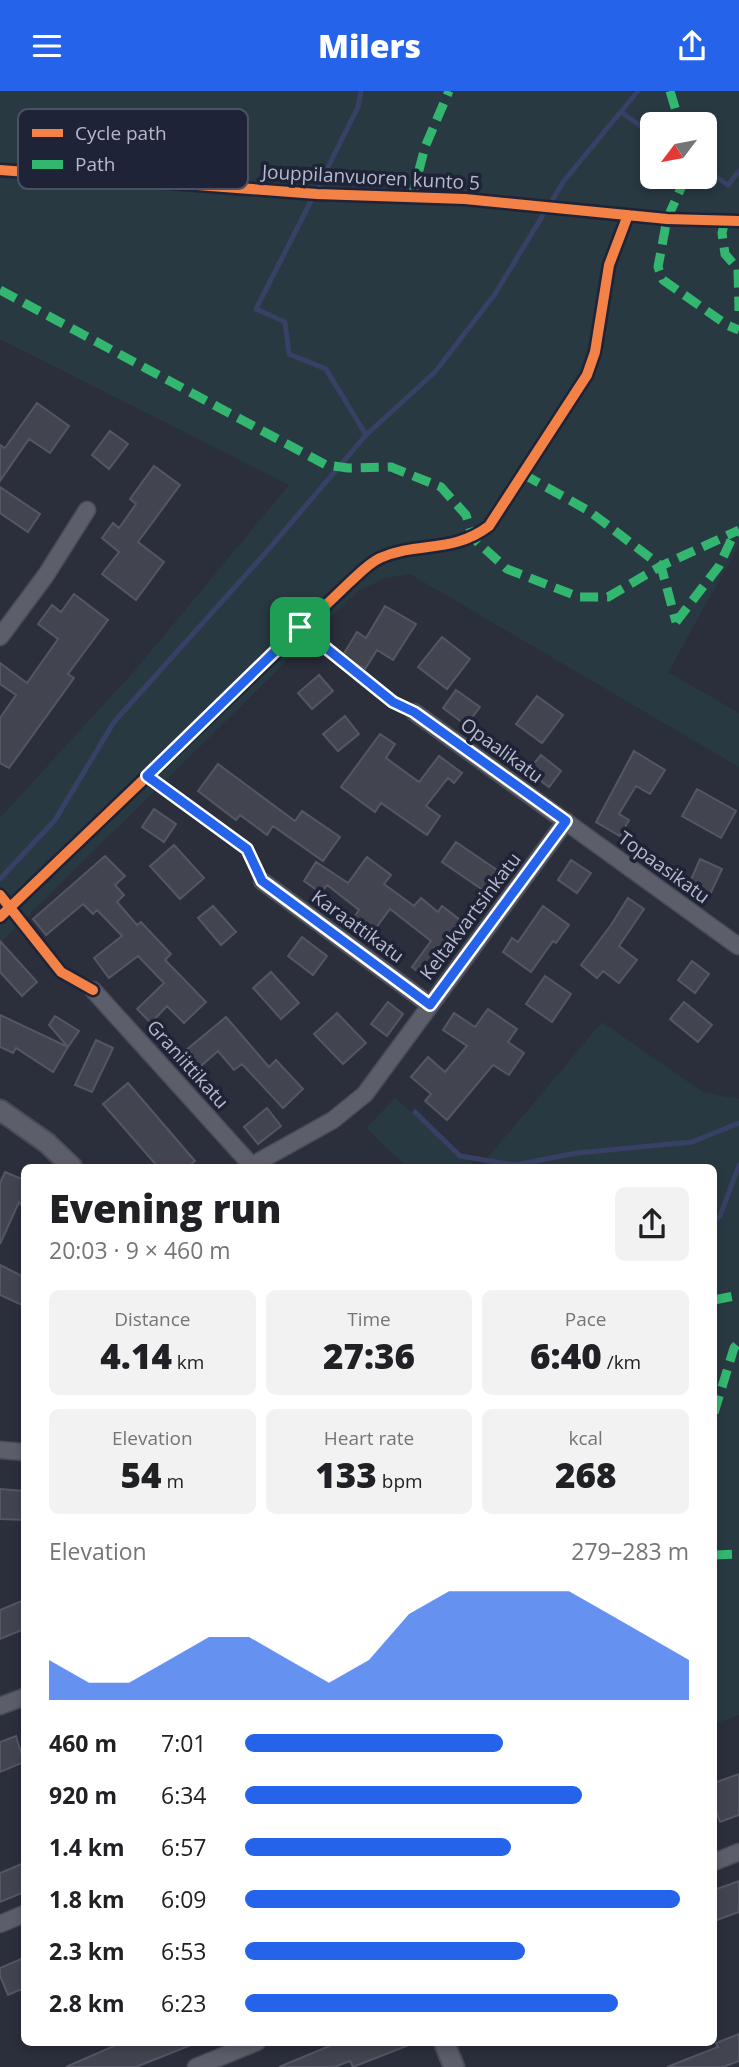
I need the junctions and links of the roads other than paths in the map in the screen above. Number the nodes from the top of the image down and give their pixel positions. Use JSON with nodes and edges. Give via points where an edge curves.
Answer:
{"nodes":[{"id":1,"x":87,"y":510,"type":"dead end"},
{"id":2,"x":0,"y":637,"type":"edge"},
{"id":3,"x":414,"y":712,"type":"dead end"},
{"id":4,"x":566,"y":821,"type":"junction"},
{"id":5,"x":262,"y":881,"type":"dead end"},
{"id":6,"x":738,"y":946,"type":"edge"},
{"id":7,"x":93,"y":990,"type":"dead end"},
{"id":8,"x":430,"y":1005,"type":"junction"},
{"id":9,"x":0,"y":1110,"type":"edge"},
{"id":10,"x":69,"y":1164,"type":"edge"},
{"id":11,"x":248,"y":1164,"type":"edge"},
{"id":12,"x":256,"y":1164,"type":"edge"},
{"id":13,"x":0,"y":1450,"type":"edge"},
{"id":14,"x":21,"y":1452,"type":"edge"},
{"id":15,"x":21,"y":1698,"type":"edge"},
{"id":16,"x":0,"y":1706,"type":"edge"},
{"id":17,"x":739,"y":1852,"type":"edge"},
{"id":18,"x":717,"y":1861,"type":"edge"},
{"id":19,"x":21,"y":1915,"type":"edge"},
{"id":20,"x":0,"y":1924,"type":"edge"},
{"id":21,"x":247,"y":2046,"type":"edge"},
{"id":22,"x":446,"y":2046,"type":"edge"},
{"id":23,"x":196,"y":2067,"type":"edge"},
{"id":24,"x":454,"y":2067,"type":"edge"}],
"edges":[{"from":1,"to":2,"type":"street"},
{"from":3,"to":4,"type":"street","name":"Opaalikatu"},
{"from":4,"to":6,"type":"street","name":"Topaasikatu"},
{"from":4,"to":8,"type":"street","name":"Keltakvartsinkatu"},
{"from":5,"to":8,"type":"street","name":"Karaattikatu"},
{"from":7,"to":11,"type":"street","name":"Graniittikatu"},
{"from":8,"to":12,"type":"street","name":"Keltakvartsinkatu","via":[[365,1094],[332,1120]]},
{"from":9,"to":10,"type":"street"},
{"from":13,"to":14,"type":"street"},
{"from":15,"to":16,"type":"street"},
{"from":17,"to":18,"type":"street"},
{"from":19,"to":20,"type":"street"},
{"from":21,"to":23,"type":"street"},
{"from":22,"to":24,"type":"street"}]}
